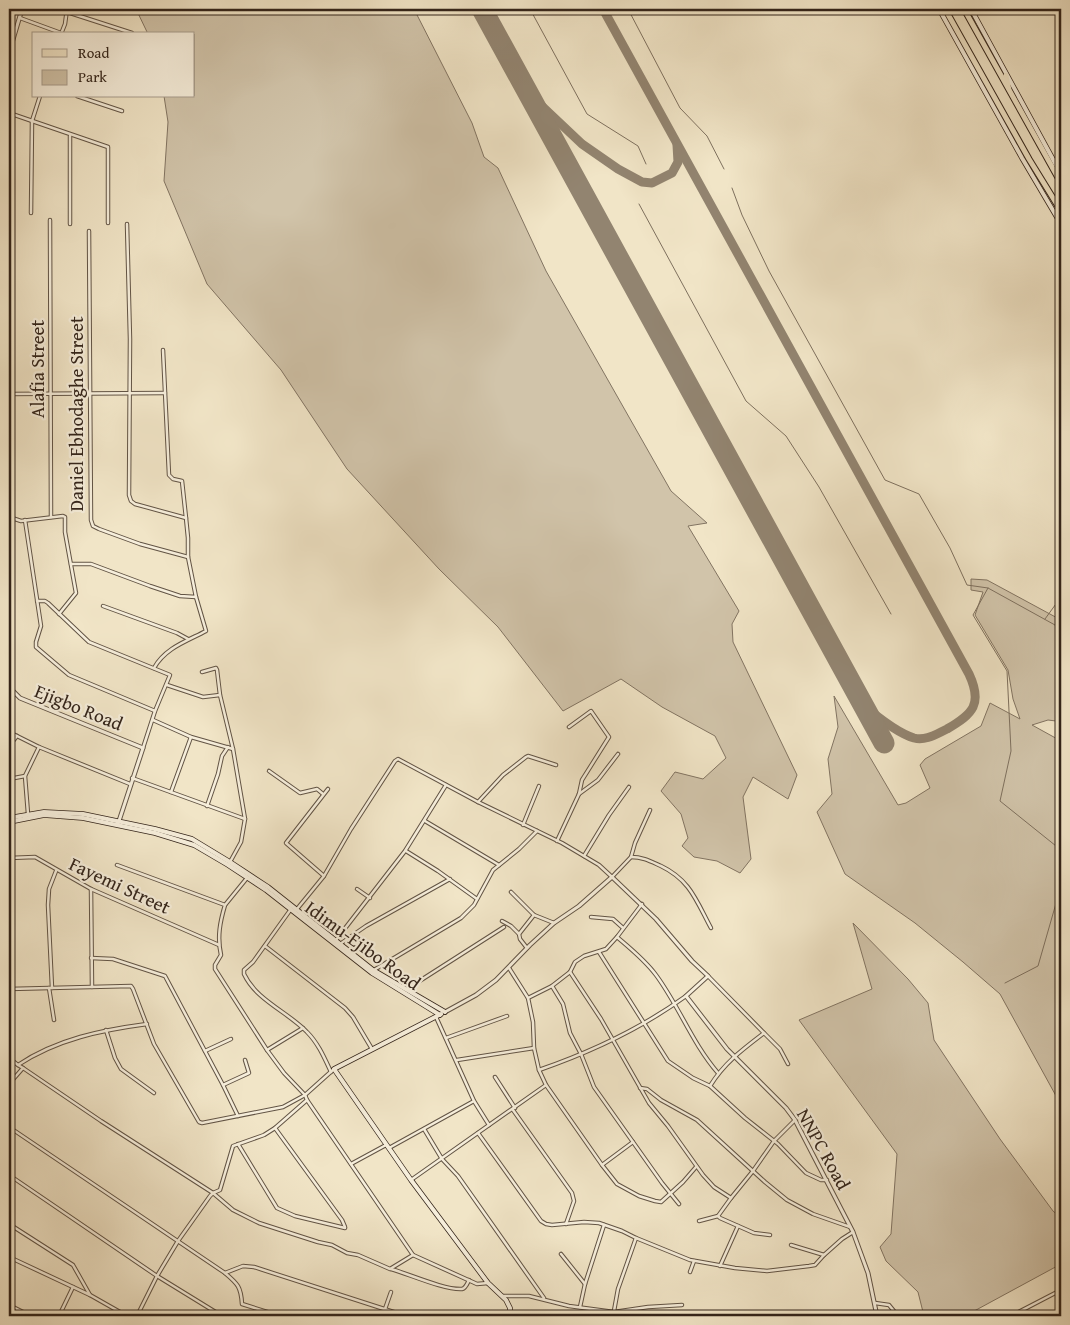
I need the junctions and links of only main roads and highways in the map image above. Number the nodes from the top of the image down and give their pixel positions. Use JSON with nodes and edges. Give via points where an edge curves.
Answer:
{"nodes":[{"id":1,"x":939,"y":9,"type":"edge"},
{"id":2,"x":945,"y":9,"type":"edge"},
{"id":3,"x":964,"y":9,"type":"edge"},
{"id":4,"x":971,"y":9,"type":"edge"},
{"id":5,"x":1006,"y":75,"type":"junction"},
{"id":6,"x":1009,"y":90,"type":"junction"},
{"id":7,"x":987,"y":91,"type":"junction"},
{"id":8,"x":1061,"y":174,"type":"edge"},
{"id":9,"x":1061,"y":184,"type":"edge"},
{"id":10,"x":1061,"y":211,"type":"edge"},
{"id":11,"x":1061,"y":224,"type":"edge"},
{"id":12,"x":9,"y":818,"type":"edge"},
{"id":13,"x":9,"y":822,"type":"edge"},
{"id":14,"x":118,"y":822,"type":"junction"},
{"id":15,"x":347,"y":952,"type":"junction"},
{"id":16,"x":379,"y":976,"type":"junction"},
{"id":17,"x":438,"y":1016,"type":"junction"},
{"id":18,"x":510,"y":1316,"type":"edge"}],
"edges":[{"from":1,"to":7,"type":"main road"},
{"from":2,"to":7,"type":"highway"},
{"from":3,"to":6,"type":"highway"},
{"from":4,"to":5,"type":"main road"},
{"from":5,"to":6,"type":"main road"},
{"from":5,"to":8,"type":"main road"},
{"from":6,"to":9,"type":"highway"},
{"from":7,"to":10,"type":"highway"},
{"from":7,"to":11,"type":"main road"},
{"from":12,"to":14,"type":"main road","name":"Idimu-Ejibo Road","via":[[44,812],[83,814]]},
{"from":13,"to":14,"type":"main road","name":"Idimu-Ejibo Road","via":[[44,815]]},
{"from":14,"to":15,"type":"main road","name":"Idimu-Ejibo Road","via":[[191,843],[247,878]]},
{"from":14,"to":15,"type":"main road","name":"Idimu-Ejibo Road","via":[[192,839],[297,909]]},
{"from":15,"to":16,"type":"main road","name":"Idimu-Ejibo Road"},
{"from":15,"to":16,"type":"main road","name":"Idimu-Ejibo Road"},
{"from":16,"to":17,"type":"main road","name":"Idimu-Ejibo Road"},
{"from":16,"to":17,"type":"main road","name":"Idimu-Ejibo Road","via":[[445,1012]]},
{"from":17,"to":18,"type":"main road","via":[[333,1070],[488,1284],[503,1296],[510,1308]]}]}
